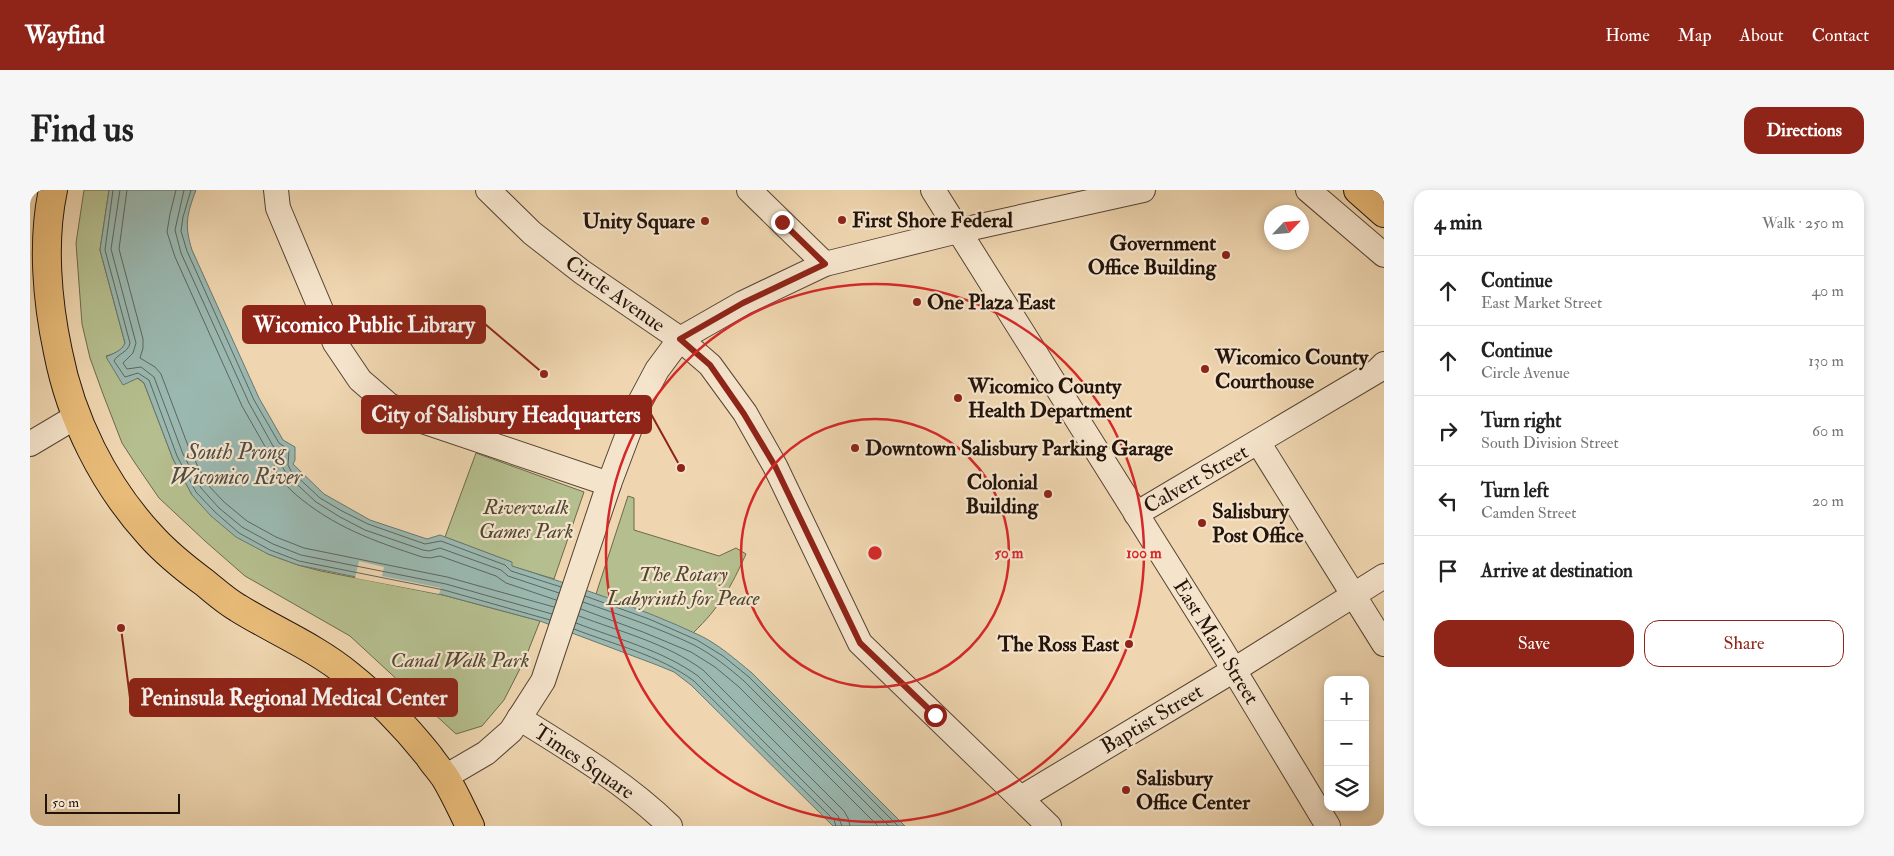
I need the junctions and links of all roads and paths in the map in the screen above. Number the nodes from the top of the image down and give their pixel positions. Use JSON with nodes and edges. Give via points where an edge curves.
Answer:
{"nodes":[{"id":1,"x":53,"y":190,"type":"edge"},
{"id":2,"x":276,"y":190,"type":"edge"},
{"id":3,"x":488,"y":190,"type":"edge"},
{"id":4,"x":749,"y":190,"type":"edge"},
{"id":5,"x":934,"y":190,"type":"edge"},
{"id":6,"x":1143,"y":190,"type":"edge"},
{"id":7,"x":1308,"y":190,"type":"edge"},
{"id":8,"x":1358,"y":190,"type":"edge"},
{"id":9,"x":1384,"y":213,"type":"edge"},
{"id":10,"x":958,"y":231,"type":"junction"},
{"id":11,"x":1384,"y":255,"type":"edge"},
{"id":12,"x":825,"y":264,"type":"junction"},
{"id":13,"x":680,"y":339,"type":"junction"},
{"id":14,"x":1384,"y":364,"type":"edge"},
{"id":15,"x":77,"y":416,"type":"junction"},
{"id":16,"x":1258,"y":442,"type":"junction"},
{"id":17,"x":30,"y":444,"type":"edge"},
{"id":18,"x":609,"y":484,"type":"junction"},
{"id":19,"x":1136,"y":514,"type":"junction"},
{"id":20,"x":1384,"y":576,"type":"edge"},
{"id":21,"x":1354,"y":595,"type":"junction"},
{"id":22,"x":1384,"y":644,"type":"edge"},
{"id":23,"x":1234,"y":670,"type":"junction"},
{"id":24,"x":519,"y":718,"type":"junction"},
{"id":25,"x":445,"y":777,"type":"junction"},
{"id":26,"x":1021,"y":798,"type":"junction"},
{"id":27,"x":470,"y":826,"type":"edge"},
{"id":28,"x":670,"y":826,"type":"edge"},
{"id":29,"x":1049,"y":826,"type":"edge"},
{"id":30,"x":1328,"y":826,"type":"edge"}],
"edges":[{"from":1,"to":15,"type":"main road","via":[[48,235],[48,292],[61,370]]},
{"from":2,"to":18,"type":"street","via":[[278,208],[335,343],[360,380],[389,406],[425,422]]},
{"from":3,"to":13,"type":"street","name":"Circle Avenue","via":[[532,233],[575,267]]},
{"from":4,"to":12,"type":"street"},
{"from":5,"to":10,"type":"street","name":"East Main Street"},
{"from":6,"to":10,"type":"street"},
{"from":7,"to":11,"type":"street"},
{"from":8,"to":9,"type":"main road"},
{"from":10,"to":12,"type":"street"},
{"from":10,"to":19,"type":"street","name":"East Main Street"},
{"from":12,"to":13,"type":"street","via":[[743,303]]},
{"from":13,"to":18,"type":"street","via":[[657,370],[640,402]]},
{"from":13,"to":26,"type":"street","name":"Circle Avenue","via":[[710,365],[775,466],[860,643]]},
{"from":14,"to":16,"type":"street"},
{"from":15,"to":17,"type":"street"},
{"from":15,"to":25,"type":"main road","via":[[95,458],[150,535],[237,608],[311,648],[348,674],[404,725]]},
{"from":16,"to":19,"type":"street","name":"Calvert Street"},
{"from":16,"to":21,"type":"street","name":"Calvert Street"},
{"from":18,"to":24,"type":"street","via":[[543,681]]},
{"from":19,"to":23,"type":"street","name":"East Main Street"},
{"from":20,"to":21,"type":"street","name":"Baptist Street"},
{"from":21,"to":22,"type":"street","name":"Calvert Street"},
{"from":21,"to":23,"type":"street","name":"Baptist Street"},
{"from":23,"to":26,"type":"street","name":"Baptist Street"},
{"from":23,"to":30,"type":"street","name":"East Main Street"},
{"from":24,"to":25,"type":"street","via":[[486,753]]},
{"from":24,"to":28,"type":"street","name":"Times Square","via":[[608,774]]},
{"from":25,"to":27,"type":"main road"},
{"from":26,"to":29,"type":"street"}]}
